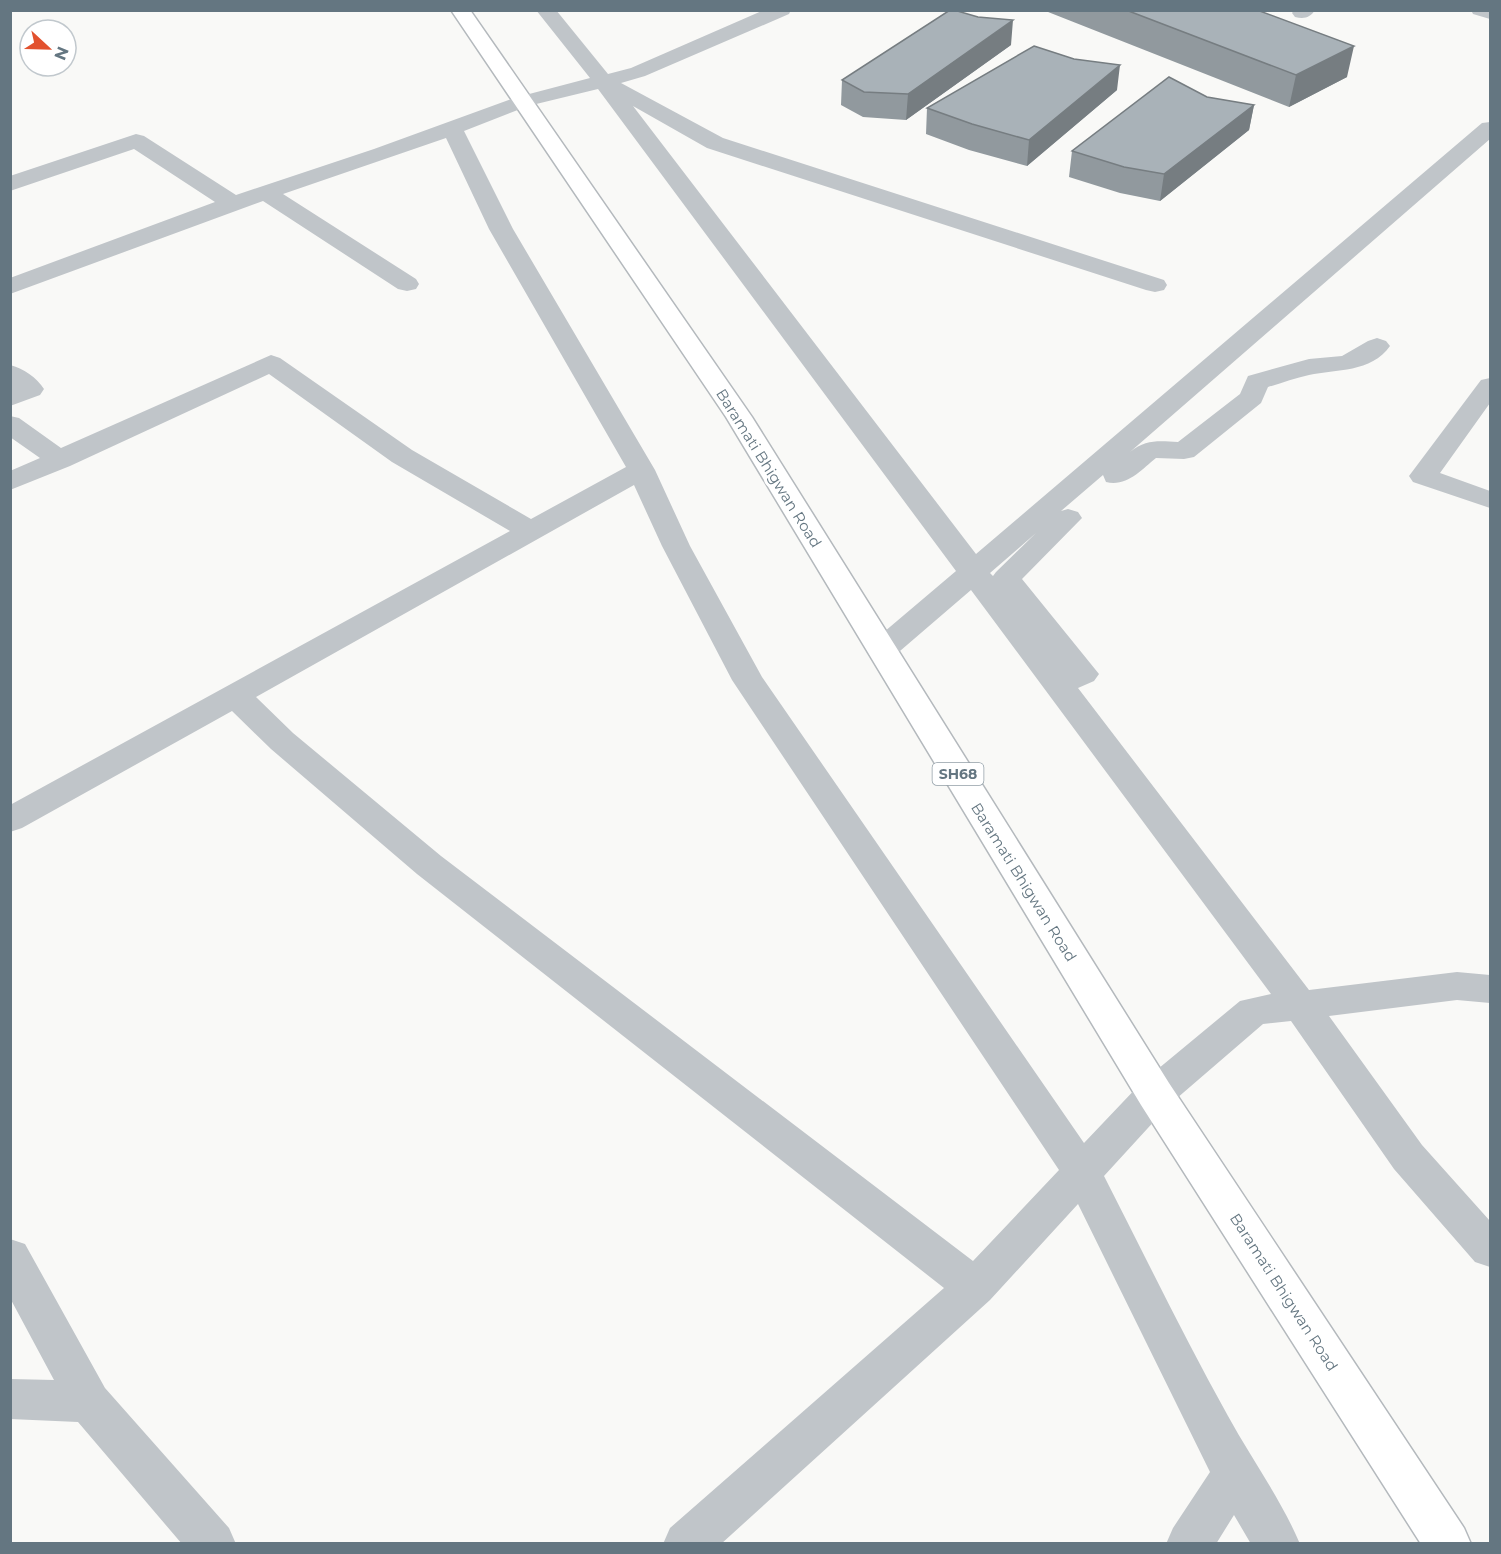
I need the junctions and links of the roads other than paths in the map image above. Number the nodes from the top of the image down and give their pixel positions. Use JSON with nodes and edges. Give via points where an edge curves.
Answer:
{"nodes":[{"id":1,"x":460,"y":10,"type":"edge"},
{"id":2,"x":545,"y":10,"type":"edge"},
{"id":3,"x":782,"y":10,"type":"edge"},
{"id":4,"x":1480,"y":10,"type":"edge"},
{"id":5,"x":1491,"y":13,"type":"edge"},
{"id":6,"x":603,"y":81,"type":"junction"},
{"id":7,"x":521,"y":102,"type":"junction"},
{"id":8,"x":452,"y":128,"type":"junction"},
{"id":9,"x":1489,"y":130,"type":"edge"},
{"id":10,"x":10,"y":184,"type":"edge"},
{"id":11,"x":266,"y":193,"type":"junction"},
{"id":12,"x":233,"y":203,"type":"junction"},
{"id":13,"x":407,"y":284,"type":"dead end"},
{"id":14,"x":1155,"y":285,"type":"dead end"},
{"id":15,"x":10,"y":287,"type":"edge"},
{"id":16,"x":1377,"y":346,"type":"dead end"},
{"id":17,"x":10,"y":373,"type":"edge"},
{"id":18,"x":1491,"y":386,"type":"edge"},
{"id":19,"x":10,"y":398,"type":"edge"},
{"id":20,"x":1481,"y":413,"type":"edge"},
{"id":21,"x":10,"y":424,"type":"edge"},
{"id":22,"x":60,"y":460,"type":"junction"},
{"id":23,"x":641,"y":470,"type":"junction"},
{"id":24,"x":10,"y":482,"type":"edge"},
{"id":25,"x":1491,"y":500,"type":"edge"},
{"id":26,"x":530,"y":530,"type":"junction"},
{"id":27,"x":972,"y":572,"type":"junction"},
{"id":28,"x":882,"y":650,"type":"junction"},
{"id":29,"x":1057,"y":684,"type":"junction"},
{"id":30,"x":234,"y":695,"type":"junction"},
{"id":31,"x":10,"y":820,"type":"edge"},
{"id":32,"x":1491,"y":988,"type":"edge"},
{"id":33,"x":1300,"y":1005,"type":"junction"},
{"id":34,"x":1155,"y":1095,"type":"junction"},
{"id":35,"x":1082,"y":1172,"type":"junction"},
{"id":36,"x":1490,"y":1249,"type":"edge"},
{"id":37,"x":10,"y":1257,"type":"edge"},
{"id":38,"x":975,"y":1287,"type":"junction"},
{"id":39,"x":10,"y":1399,"type":"edge"},
{"id":40,"x":89,"y":1402,"type":"junction"},
{"id":41,"x":1235,"y":1474,"type":"junction"},
{"id":42,"x":213,"y":1544,"type":"edge"},
{"id":43,"x":686,"y":1544,"type":"edge"},
{"id":44,"x":1189,"y":1544,"type":"edge"},
{"id":45,"x":1277,"y":1544,"type":"edge"},
{"id":46,"x":1449,"y":1544,"type":"edge"}],
"edges":[{"from":1,"to":7,"type":"main road","name":"Baramati Bhigwan Road","number":"SH68"},
{"from":2,"to":6,"type":"street"},
{"from":3,"to":6,"type":"street","via":[[638,72]]},
{"from":4,"to":5,"type":"street"},
{"from":6,"to":7,"type":"street"},
{"from":6,"to":14,"type":"street","via":[[715,143]]},
{"from":6,"to":27,"type":"street"},
{"from":7,"to":8,"type":"street"},
{"from":7,"to":28,"type":"main road","name":"Baramati Bhigwan Road","number":"SH68","via":[[739,417]]},
{"from":8,"to":11,"type":"street"},
{"from":8,"to":23,"type":"street","via":[[501,229]]},
{"from":9,"to":27,"type":"street"},
{"from":10,"to":12,"type":"street","via":[[136,141]]},
{"from":11,"to":12,"type":"street"},
{"from":11,"to":13,"type":"street"},
{"from":12,"to":15,"type":"street"},
{"from":16,"to":29,"type":"street","via":[[1348,363],[1309,367],[1257,382],[1252,397],[1184,451],[1150,449],[1140,455],[1052,531],[1006,578],[1083,674]]},
{"from":17,"to":19,"type":"street","via":[[31,389]]},
{"from":18,"to":20,"type":"street"},
{"from":20,"to":25,"type":"street","via":[[1423,476]]},
{"from":21,"to":22,"type":"street"},
{"from":22,"to":24,"type":"street"},
{"from":22,"to":26,"type":"street","via":[[271,363],[402,456]]},
{"from":23,"to":26,"type":"street"},
{"from":23,"to":35,"type":"street","via":[[676,546],[748,680]]},
{"from":26,"to":30,"type":"street"},
{"from":27,"to":28,"type":"street"},
{"from":27,"to":29,"type":"street"},
{"from":28,"to":34,"type":"main road","name":"Baramati Bhigwan Road","number":"SH68"},
{"from":29,"to":33,"type":"street"},
{"from":30,"to":31,"type":"street"},
{"from":30,"to":38,"type":"street","via":[[282,741],[429,865]]},
{"from":32,"to":33,"type":"street","via":[[1457,986]]},
{"from":33,"to":34,"type":"street","via":[[1253,1011]]},
{"from":33,"to":36,"type":"street","via":[[1408,1157]]},
{"from":34,"to":35,"type":"street"},
{"from":34,"to":46,"type":"main road","name":"Baramati Bhigwan Road","number":"SH68"},
{"from":35,"to":38,"type":"street"},
{"from":35,"to":41,"type":"street"},
{"from":37,"to":40,"type":"street"},
{"from":38,"to":43,"type":"street"},
{"from":39,"to":40,"type":"street"},
{"from":40,"to":42,"type":"street"},
{"from":41,"to":44,"type":"street"},
{"from":41,"to":45,"type":"street"}]}
